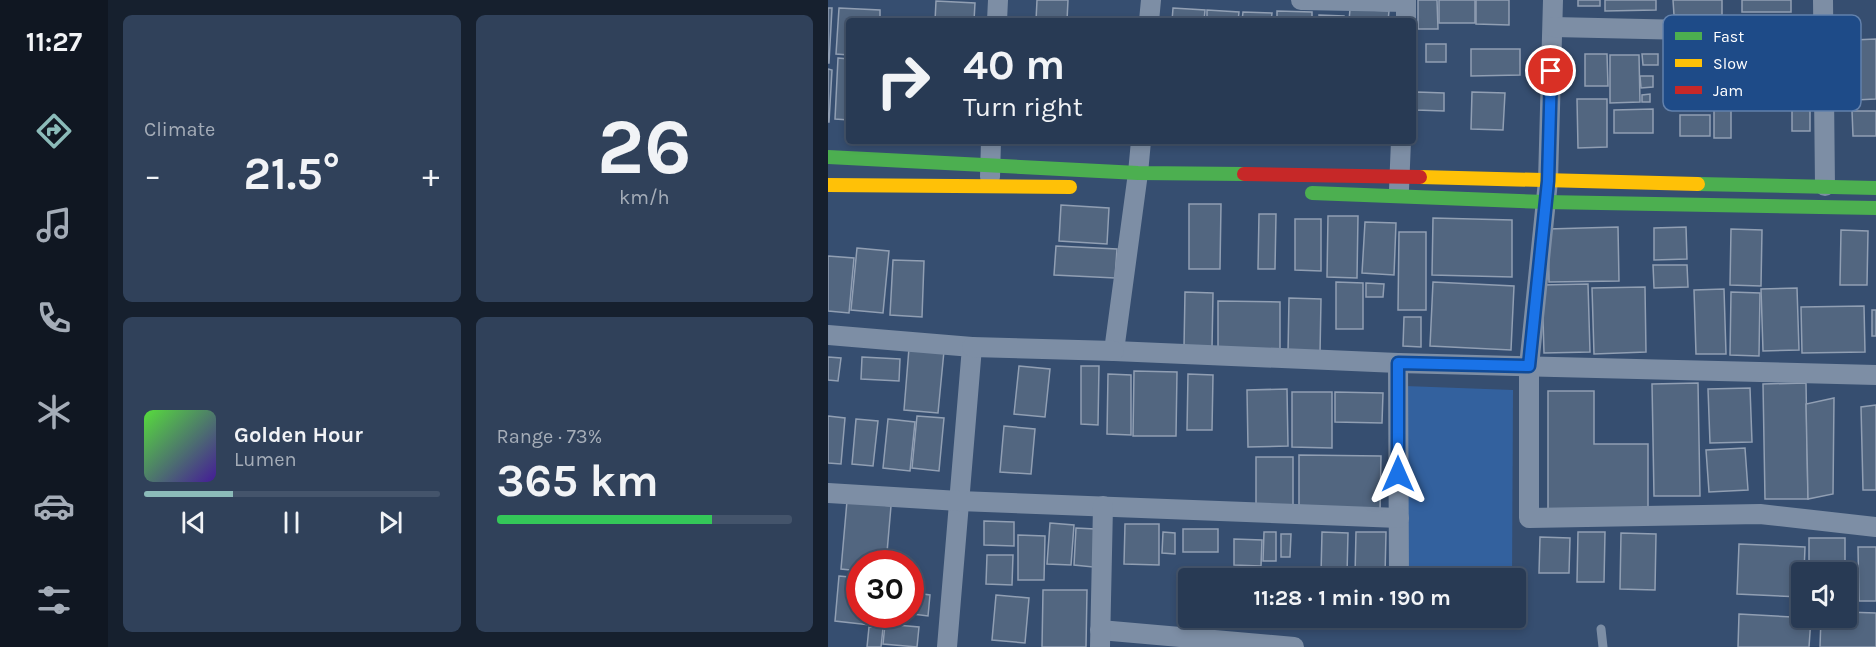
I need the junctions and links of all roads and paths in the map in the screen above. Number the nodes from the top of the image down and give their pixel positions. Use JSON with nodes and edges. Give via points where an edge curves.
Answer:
{"nodes":[{"id":1,"x":998,"y":0,"type":"edge"},
{"id":2,"x":1151,"y":0,"type":"edge"},
{"id":3,"x":1301,"y":0,"type":"edge"},
{"id":4,"x":1553,"y":0,"type":"edge"},
{"id":5,"x":1406,"y":8,"type":"edge"},
{"id":6,"x":997,"y":18,"type":"edge"},
{"id":7,"x":1149,"y":18,"type":"edge"},
{"id":8,"x":1553,"y":27,"type":"junction"},
{"id":9,"x":1663,"y":29,"type":"edge"},
{"id":10,"x":1825,"y":111,"type":"edge"},
{"id":11,"x":991,"y":144,"type":"edge"},
{"id":12,"x":1141,"y":144,"type":"edge"},
{"id":13,"x":1401,"y":144,"type":"edge"},
{"id":14,"x":828,"y":157,"type":"edge"},
{"id":15,"x":990,"y":165,"type":"junction"},
{"id":16,"x":1548,"y":181,"type":"junction"},
{"id":17,"x":828,"y":185,"type":"edge"},
{"id":18,"x":989,"y":185,"type":"junction"},
{"id":19,"x":1136,"y":185,"type":"junction"},
{"id":20,"x":1400,"y":185,"type":"junction"},
{"id":21,"x":1826,"y":186,"type":"junction"},
{"id":22,"x":1079,"y":188,"type":"dead end"},
{"id":23,"x":1876,"y":188,"type":"edge"},
{"id":24,"x":1296,"y":193,"type":"dead end"},
{"id":25,"x":1545,"y":202,"type":"junction"},
{"id":26,"x":1876,"y":208,"type":"edge"},
{"id":27,"x":828,"y":335,"type":"edge"},
{"id":28,"x":972,"y":347,"type":"junction"},
{"id":29,"x":1114,"y":351,"type":"junction"},
{"id":30,"x":1398,"y":363,"type":"junction"},
{"id":31,"x":1529,"y":366,"type":"junction"},
{"id":32,"x":1876,"y":375,"type":"edge"},
{"id":33,"x":828,"y":492,"type":"edge"},
{"id":34,"x":959,"y":501,"type":"junction"},
{"id":35,"x":1103,"y":506,"type":"junction"},
{"id":36,"x":1399,"y":518,"type":"junction"},
{"id":37,"x":1876,"y":527,"type":"edge"},
{"id":38,"x":1400,"y":568,"type":"edge"},
{"id":39,"x":1601,"y":629,"type":"dead end"},
{"id":40,"x":1100,"y":638,"type":"edge"},
{"id":41,"x":947,"y":647,"type":"edge"},
{"id":42,"x":1294,"y":647,"type":"edge"},
{"id":43,"x":1603,"y":647,"type":"edge"}],
"edges":[{"from":1,"to":6,"type":"street"},
{"from":2,"to":7,"type":"street"},
{"from":3,"to":5,"type":"street"},
{"from":4,"to":8,"type":"street"},
{"from":8,"to":9,"type":"street"},
{"from":8,"to":16,"type":"street"},
{"from":10,"to":21,"type":"street"},
{"from":11,"to":15,"type":"street"},
{"from":12,"to":19,"type":"street"},
{"from":13,"to":20,"type":"street"},
{"from":14,"to":15,"type":"street"},
{"from":15,"to":18,"type":"street"},
{"from":15,"to":19,"type":"street"},
{"from":16,"to":20,"type":"street"},
{"from":16,"to":21,"type":"street"},
{"from":16,"to":25,"type":"street"},
{"from":17,"to":18,"type":"street"},
{"from":18,"to":22,"type":"street"},
{"from":19,"to":20,"type":"street"},
{"from":19,"to":29,"type":"street"},
{"from":20,"to":24,"type":"street"},
{"from":20,"to":25,"type":"street"},
{"from":21,"to":23,"type":"street"},
{"from":25,"to":26,"type":"street"},
{"from":25,"to":31,"type":"street"},
{"from":27,"to":28,"type":"street"},
{"from":28,"to":29,"type":"street"},
{"from":28,"to":34,"type":"street"},
{"from":29,"to":30,"type":"street"},
{"from":30,"to":31,"type":"street"},
{"from":30,"to":36,"type":"street"},
{"from":31,"to":32,"type":"street"},
{"from":31,"to":37,"type":"street","via":[[1529,518],[1760,514]]},
{"from":33,"to":34,"type":"street"},
{"from":34,"to":35,"type":"street"},
{"from":34,"to":41,"type":"street"},
{"from":35,"to":36,"type":"street"},
{"from":35,"to":40,"type":"street"},
{"from":36,"to":38,"type":"street"},
{"from":39,"to":43,"type":"lane"},
{"from":40,"to":42,"type":"street"}]}
